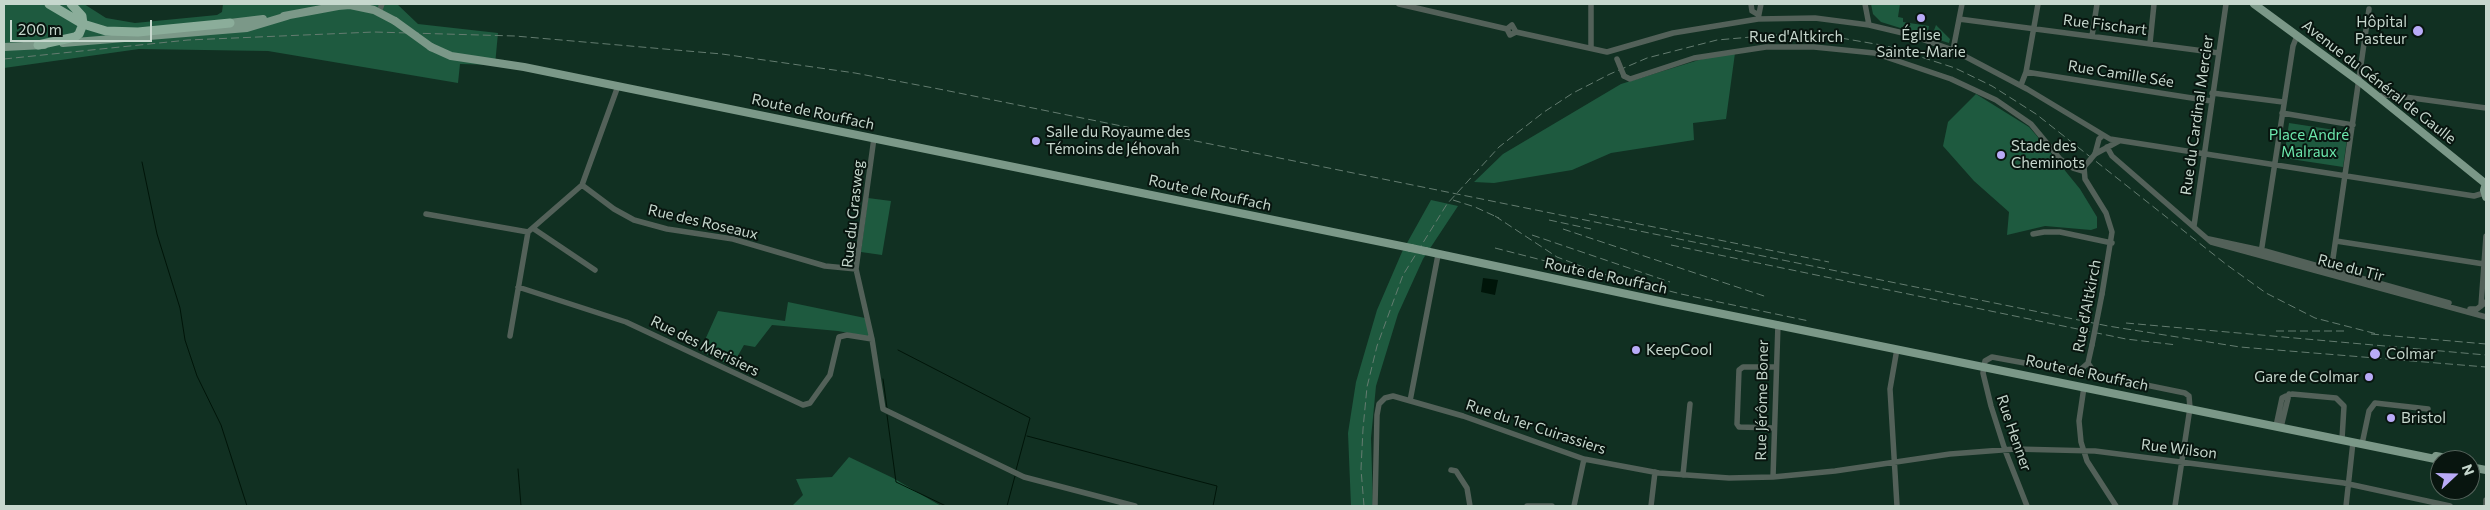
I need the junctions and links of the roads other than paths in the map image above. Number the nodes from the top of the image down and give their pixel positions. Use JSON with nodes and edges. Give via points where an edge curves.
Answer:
{"nodes":[{"id":1,"x":49,"y":4,"type":"edge"},
{"id":2,"x":72,"y":4,"type":"edge"},
{"id":3,"x":1399,"y":4,"type":"edge"},
{"id":4,"x":1591,"y":4,"type":"edge"},
{"id":5,"x":1752,"y":4,"type":"edge"},
{"id":6,"x":1761,"y":4,"type":"edge"},
{"id":7,"x":1865,"y":4,"type":"edge"},
{"id":8,"x":1962,"y":4,"type":"edge"},
{"id":9,"x":2038,"y":4,"type":"edge"},
{"id":10,"x":2098,"y":4,"type":"edge"},
{"id":11,"x":2154,"y":4,"type":"edge"},
{"id":12,"x":2254,"y":4,"type":"edge"},
{"id":13,"x":2226,"y":5,"type":"edge"},
{"id":14,"x":380,"y":8,"type":"edge"},
{"id":15,"x":2369,"y":9,"type":"dead end"},
{"id":16,"x":1758,"y":16,"type":"junction"},
{"id":17,"x":1959,"y":19,"type":"junction"},
{"id":18,"x":83,"y":24,"type":"junction"},
{"id":19,"x":1869,"y":25,"type":"junction"},
{"id":20,"x":230,"y":26,"type":"junction"},
{"id":21,"x":2034,"y":28,"type":"junction"},
{"id":22,"x":2092,"y":36,"type":"junction"},
{"id":23,"x":2297,"y":36,"type":"junction"},
{"id":24,"x":2150,"y":43,"type":"junction"},
{"id":25,"x":38,"y":45,"type":"junction"},
{"id":26,"x":4,"y":47,"type":"edge"},
{"id":27,"x":1591,"y":48,"type":"junction"},
{"id":28,"x":1952,"y":50,"type":"junction"},
{"id":29,"x":1613,"y":51,"type":"junction"},
{"id":30,"x":2219,"y":53,"type":"junction"},
{"id":31,"x":2026,"y":72,"type":"junction"},
{"id":32,"x":2360,"y":82,"type":"junction"},
{"id":33,"x":2020,"y":85,"type":"junction"},
{"id":34,"x":618,"y":86,"type":"junction"},
{"id":35,"x":2212,"y":93,"type":"junction"},
{"id":36,"x":2378,"y":96,"type":"junction"},
{"id":37,"x":2211,"y":102,"type":"junction"},
{"id":38,"x":2283,"y":102,"type":"junction"},
{"id":39,"x":2486,"y":108,"type":"edge"},
{"id":40,"x":2282,"y":113,"type":"junction"},
{"id":41,"x":2353,"y":125,"type":"junction"},
{"id":42,"x":874,"y":138,"type":"junction"},
{"id":43,"x":2104,"y":142,"type":"junction"},
{"id":44,"x":2205,"y":155,"type":"junction"},
{"id":45,"x":2275,"y":165,"type":"junction"},
{"id":46,"x":2083,"y":171,"type":"junction"},
{"id":47,"x":2346,"y":175,"type":"junction"},
{"id":48,"x":2486,"y":184,"type":"edge"},
{"id":49,"x":582,"y":185,"type":"junction"},
{"id":50,"x":2485,"y":195,"type":"edge"},
{"id":51,"x":426,"y":214,"type":"dead end"},
{"id":52,"x":2194,"y":226,"type":"junction"},
{"id":53,"x":531,"y":230,"type":"junction"},
{"id":54,"x":2033,"y":234,"type":"dead end"},
{"id":55,"x":2486,"y":236,"type":"edge"},
{"id":56,"x":2336,"y":241,"type":"junction"},
{"id":57,"x":2112,"y":242,"type":"junction"},
{"id":58,"x":2260,"y":254,"type":"junction"},
{"id":59,"x":1438,"y":255,"type":"junction"},
{"id":60,"x":2484,"y":264,"type":"junction"},
{"id":61,"x":856,"y":269,"type":"junction"},
{"id":62,"x":595,"y":270,"type":"dead end"},
{"id":63,"x":2331,"y":272,"type":"junction"},
{"id":64,"x":518,"y":287,"type":"junction"},
{"id":65,"x":2434,"y":301,"type":"junction"},
{"id":66,"x":2483,"y":304,"type":"edge"},
{"id":67,"x":2483,"y":316,"type":"edge"},
{"id":68,"x":2486,"y":322,"type":"edge"},
{"id":69,"x":1778,"y":324,"type":"junction"},
{"id":70,"x":510,"y":336,"type":"dead end"},
{"id":71,"x":872,"y":338,"type":"junction"},
{"id":72,"x":1897,"y":349,"type":"junction"},
{"id":73,"x":2088,"y":363,"type":"junction"},
{"id":74,"x":1983,"y":366,"type":"junction"},
{"id":75,"x":1776,"y":367,"type":"junction"},
{"id":76,"x":2084,"y":387,"type":"junction"},
{"id":77,"x":1410,"y":401,"type":"junction"},
{"id":78,"x":1690,"y":404,"type":"dead end"},
{"id":79,"x":2188,"y":408,"type":"junction"},
{"id":80,"x":2428,"y":408,"type":"dead end"},
{"id":81,"x":2279,"y":427,"type":"junction"},
{"id":82,"x":1774,"y":428,"type":"junction"},
{"id":83,"x":2342,"y":440,"type":"junction"},
{"id":84,"x":2353,"y":442,"type":"junction"},
{"id":85,"x":2362,"y":442,"type":"junction"},
{"id":86,"x":2005,"y":450,"type":"junction"},
{"id":87,"x":2084,"y":451,"type":"junction"},
{"id":88,"x":2430,"y":455,"type":"edge"},
{"id":89,"x":2430,"y":458,"type":"edge"},
{"id":90,"x":1584,"y":459,"type":"junction"},
{"id":91,"x":1894,"y":462,"type":"junction"},
{"id":92,"x":2183,"y":462,"type":"junction"},
{"id":93,"x":1451,"y":470,"type":"dead end"},
{"id":94,"x":1655,"y":472,"type":"junction"},
{"id":95,"x":1683,"y":475,"type":"junction"},
{"id":96,"x":1773,"y":478,"type":"junction"},
{"id":97,"x":2348,"y":484,"type":"junction"},
{"id":98,"x":2486,"y":500,"type":"edge"},
{"id":99,"x":1135,"y":506,"type":"edge"},
{"id":100,"x":1375,"y":506,"type":"edge"},
{"id":101,"x":1470,"y":506,"type":"edge"},
{"id":102,"x":1527,"y":506,"type":"edge"},
{"id":103,"x":1552,"y":506,"type":"edge"},
{"id":104,"x":1574,"y":506,"type":"edge"},
{"id":105,"x":1651,"y":506,"type":"edge"},
{"id":106,"x":1897,"y":506,"type":"edge"},
{"id":107,"x":2027,"y":506,"type":"edge"},
{"id":108,"x":2116,"y":506,"type":"edge"},
{"id":109,"x":2175,"y":506,"type":"edge"},
{"id":110,"x":2346,"y":506,"type":"edge"},
{"id":111,"x":2450,"y":506,"type":"edge"},
{"id":112,"x":2486,"y":506,"type":"edge"}],
"edges":[{"from":1,"to":18,"type":"highway"},
{"from":2,"to":18,"type":"highway","via":[[82,16]]},
{"from":3,"to":27,"type":"street","via":[[1506,29],[1512,25],[1516,32]]},
{"from":4,"to":27,"type":"street"},
{"from":5,"to":16,"type":"street","via":[[1752,11]]},
{"from":6,"to":16,"type":"street"},
{"from":7,"to":19,"type":"street"},
{"from":8,"to":17,"type":"street"},
{"from":9,"to":21,"type":"street"},
{"from":10,"to":22,"type":"street"},
{"from":11,"to":24,"type":"street"},
{"from":12,"to":23,"type":"main road","name":"Avenue du Général de Gaulle"},
{"from":13,"to":30,"type":"street","name":"Rue du Cardinal Mercier"},
{"from":14,"to":20,"type":"main road","via":[[345,5]]},
{"from":14,"to":34,"type":"main road","name":"Route de Rouffach","bridge":true,"via":[[431,47],[451,56]]},
{"from":15,"to":32,"type":"street"},
{"from":16,"to":19,"type":"street","via":[[1815,18]]},
{"from":16,"to":29,"type":"street","via":[[1673,32]]},
{"from":17,"to":21,"type":"street","name":"Rue Fischart"},
{"from":17,"to":28,"type":"street"},
{"from":18,"to":20,"type":"highway","via":[[120,32]]},
{"from":18,"to":25,"type":"highway","via":[[75,37]]},
{"from":19,"to":28,"type":"street"},
{"from":20,"to":25,"type":"main road"},
{"from":21,"to":22,"type":"street","name":"Rue Fischart"},
{"from":21,"to":31,"type":"street"},
{"from":22,"to":24,"type":"street","name":"Rue Fischart"},
{"from":23,"to":32,"type":"main road","name":"Avenue du Général de Gaulle"},
{"from":23,"to":38,"type":"street","via":[[2292,46]]},
{"from":24,"to":30,"type":"street","name":"Rue Fischart"},
{"from":25,"to":26,"type":"main road"},
{"from":27,"to":29,"type":"street"},
{"from":28,"to":33,"type":"street"},
{"from":29,"to":46,"type":"street","name":"Rue d'Altkirch","bridge":true,"via":[[1624,76],[1630,79],[1694,58],[1766,47],[1814,47],[1874,53],[1943,76],[1996,100],[2031,124],[2060,159]]},
{"from":30,"to":35,"type":"street","name":"Rue du Cardinal Mercier"},
{"from":31,"to":33,"type":"street"},
{"from":31,"to":37,"type":"street","name":"Rue Camille Sée"},
{"from":32,"to":36,"type":"main road","name":"Avenue du Général de Gaulle"},
{"from":32,"to":41,"type":"street"},
{"from":33,"to":43,"type":"street","via":[[2093,130]]},
{"from":34,"to":42,"type":"main road","name":"Route de Rouffach"},
{"from":34,"to":49,"type":"street"},
{"from":35,"to":37,"type":"street","name":"Rue du Cardinal Mercier"},
{"from":35,"to":38,"type":"street"},
{"from":36,"to":39,"type":"street"},
{"from":36,"to":48,"type":"main road","name":"Avenue du Général de Gaulle"},
{"from":37,"to":44,"type":"street","name":"Rue du Cardinal Mercier"},
{"from":38,"to":40,"type":"street"},
{"from":40,"to":41,"type":"street"},
{"from":40,"to":45,"type":"street"},
{"from":41,"to":47,"type":"street"},
{"from":42,"to":59,"type":"main road","name":"Route de Rouffach","bridge":true},
{"from":42,"to":61,"type":"street","name":"Rue du Grasweg"},
{"from":43,"to":44,"type":"street","via":[[2121,140]]},
{"from":43,"to":46,"type":"street","bridge":true},
{"from":43,"to":52,"type":"street","name":"Rue du Tir","via":[[2112,156]]},
{"from":44,"to":45,"type":"street"},
{"from":44,"to":52,"type":"street","name":"Rue du Cardinal Mercier"},
{"from":45,"to":47,"type":"street"},
{"from":45,"to":58,"type":"street"},
{"from":46,"to":57,"type":"street","name":"Rue d'Altkirch","via":[[2108,218]]},
{"from":47,"to":50,"type":"street","via":[[2474,196]]},
{"from":47,"to":56,"type":"street"},
{"from":48,"to":50,"type":"main road"},
{"from":49,"to":53,"type":"street"},
{"from":49,"to":61,"type":"street","name":"Rue des Roseaux","via":[[634,220],[667,229],[733,239],[825,266]]},
{"from":51,"to":53,"type":"street"},
{"from":52,"to":58,"type":"street","name":"Rue du Tir","via":[[2217,245]]},
{"from":53,"to":62,"type":"street"},
{"from":53,"to":64,"type":"street"},
{"from":54,"to":57,"type":"street","via":[[2060,232]]},
{"from":55,"to":60,"type":"street"},
{"from":56,"to":60,"type":"street"},
{"from":56,"to":63,"type":"street"},
{"from":57,"to":73,"type":"street","name":"Rue d'Altkirch","bridge":true},
{"from":58,"to":63,"type":"street","name":"Rue du Tir"},
{"from":59,"to":69,"type":"main road","name":"Route de Rouffach"},
{"from":59,"to":77,"type":"street"},
{"from":60,"to":66,"type":"street"},
{"from":61,"to":71,"type":"street","name":"Rue du Grasweg"},
{"from":63,"to":65,"type":"street","name":"Rue du Tir"},
{"from":64,"to":70,"type":"street"},
{"from":64,"to":71,"type":"street","name":"Rue des Merisiers","via":[[626,322],[803,405],[810,403],[830,374],[839,338],[846,335]]},
{"from":65,"to":66,"type":"street","name":"Rue du Tir","via":[[2475,310]]},
{"from":65,"to":67,"type":"street","name":"Rue du Tir"},
{"from":66,"to":67,"type":"street"},
{"from":67,"to":68,"type":"street"},
{"from":69,"to":72,"type":"main road","name":"Route de Rouffach"},
{"from":69,"to":75,"type":"street","name":"Rue Jérôme Boner"},
{"from":71,"to":99,"type":"street","name":"Rue du Grasweg","via":[[883,409],[1024,477]]},
{"from":72,"to":74,"type":"main road","name":"Route de Rouffach"},
{"from":72,"to":91,"type":"street","via":[[1890,389]]},
{"from":73,"to":74,"type":"street","name":"Route de Rouffach","via":[[2083,369],[2073,370],[1992,357],[1987,358]]},
{"from":73,"to":79,"type":"street","name":"Route de Rouffach","via":[[2095,373],[2102,376],[2177,392],[2188,397]]},
{"from":74,"to":76,"type":"main road","name":"Route de Rouffach"},
{"from":74,"to":86,"type":"street","name":"Rue Henner"},
{"from":75,"to":82,"type":"street","name":"Rue Jérôme Boner"},
{"from":75,"to":82,"type":"street","via":[[1739,370],[1737,424],[1739,427]]},
{"from":76,"to":79,"type":"main road","name":"Route de Rouffach"},
{"from":76,"to":87,"type":"street","via":[[2079,421]]},
{"from":77,"to":90,"type":"street","name":"Rue du 1er Cuirassiers","via":[[1463,416]]},
{"from":77,"to":100,"type":"street","name":"Rue du 1er Cuirassiers","via":[[1393,396],[1384,398],[1379,404]]},
{"from":78,"to":95,"type":"street"},
{"from":79,"to":81,"type":"main road","name":"Route de Rouffach"},
{"from":79,"to":92,"type":"street"},
{"from":80,"to":85,"type":"street","via":[[2375,404],[2369,411]]},
{"from":81,"to":83,"type":"main road","name":"Route de Rouffach"},
{"from":81,"to":83,"type":"street","via":[[2289,394],[2336,398],[2344,406]]},
{"from":82,"to":96,"type":"street","name":"Rue Jérôme Boner"},
{"from":83,"to":84,"type":"main road","name":"Route de Rouffach"},
{"from":84,"to":85,"type":"main road","name":"Route de Rouffach"},
{"from":84,"to":97,"type":"street"},
{"from":85,"to":88,"type":"main road"},
{"from":85,"to":89,"type":"main road"},
{"from":86,"to":87,"type":"street","name":"Rue Wilson"},
{"from":86,"to":91,"type":"street","name":"Rue du 1er Cuirassiers"},
{"from":86,"to":107,"type":"street","name":"Rue Henner"},
{"from":87,"to":92,"type":"street","name":"Rue Wilson"},
{"from":87,"to":108,"type":"street"},
{"from":90,"to":94,"type":"street","name":"Rue du 1er Cuirassiers"},
{"from":90,"to":104,"type":"street"},
{"from":91,"to":96,"type":"street","name":"Rue du 1er Cuirassiers"},
{"from":91,"to":106,"type":"street"},
{"from":92,"to":97,"type":"street","name":"Rue Wilson"},
{"from":92,"to":109,"type":"street"},
{"from":93,"to":101,"type":"street","via":[[1456,471],[1467,488]]},
{"from":94,"to":95,"type":"street","name":"Rue du 1er Cuirassiers"},
{"from":94,"to":105,"type":"street"},
{"from":95,"to":96,"type":"street","name":"Rue du 1er Cuirassiers"},
{"from":97,"to":110,"type":"street"},
{"from":97,"to":111,"type":"street","name":"Rue Wilson"},
{"from":98,"to":112,"type":"street"},
{"from":102,"to":103,"type":"street"}]}
